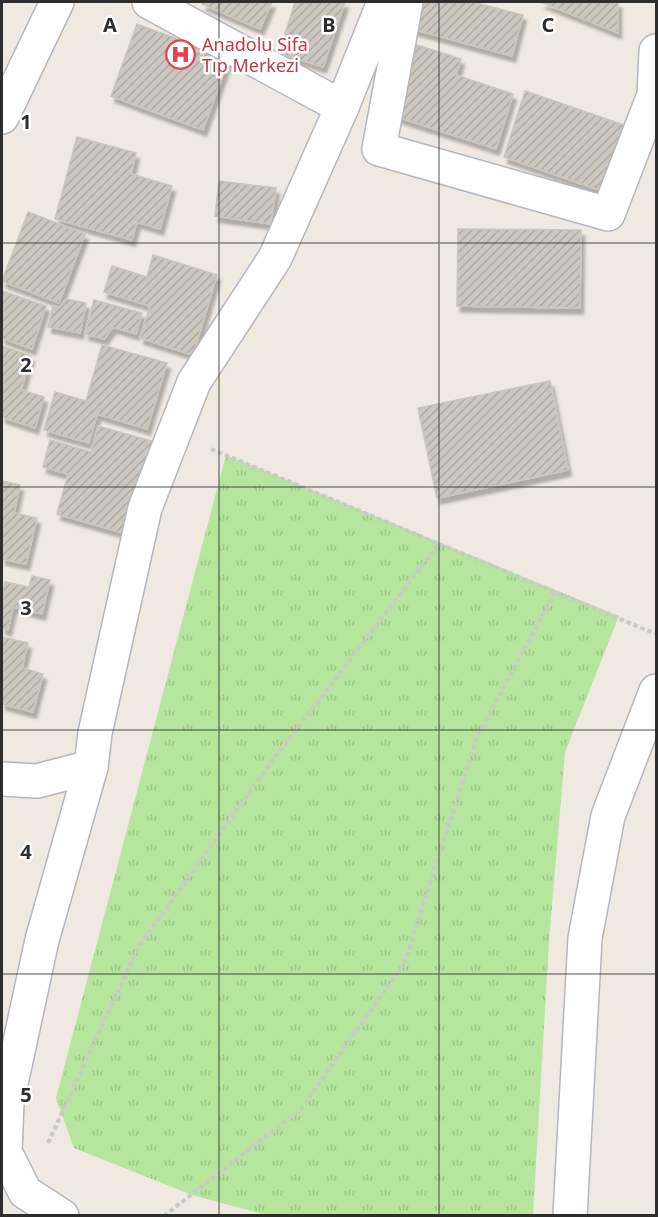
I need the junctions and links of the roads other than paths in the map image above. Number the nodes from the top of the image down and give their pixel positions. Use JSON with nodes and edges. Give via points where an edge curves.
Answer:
{"nodes":[{"id":1,"x":57,"y":2,"type":"edge"},
{"id":2,"x":149,"y":2,"type":"edge"},
{"id":3,"x":384,"y":2,"type":"edge"},
{"id":4,"x":406,"y":2,"type":"edge"},
{"id":5,"x":657,"y":51,"type":"edge"},
{"id":6,"x":342,"y":107,"type":"junction"},
{"id":7,"x":2,"y":117,"type":"edge"},
{"id":8,"x":657,"y":691,"type":"edge"},
{"id":9,"x":91,"y":767,"type":"junction"},
{"id":10,"x":2,"y":779,"type":"edge"},
{"id":11,"x":62,"y":1215,"type":"edge"},
{"id":12,"x":570,"y":1215,"type":"edge"}],
"edges":[{"from":1,"to":7,"type":"street"},
{"from":2,"to":6,"type":"street"},
{"from":3,"to":6,"type":"street"},
{"from":4,"to":5,"type":"street","via":[[379,149],[608,214],[654,95]]},
{"from":6,"to":9,"type":"street","via":[[274,258],[194,382],[145,508],[95,733]]},
{"from":8,"to":12,"type":"street","via":[[608,816],[585,938]]},
{"from":9,"to":10,"type":"street","via":[[37,781]]},
{"from":9,"to":11,"type":"street","via":[[42,940],[7,1102],[5,1152],[25,1192]]}]}
